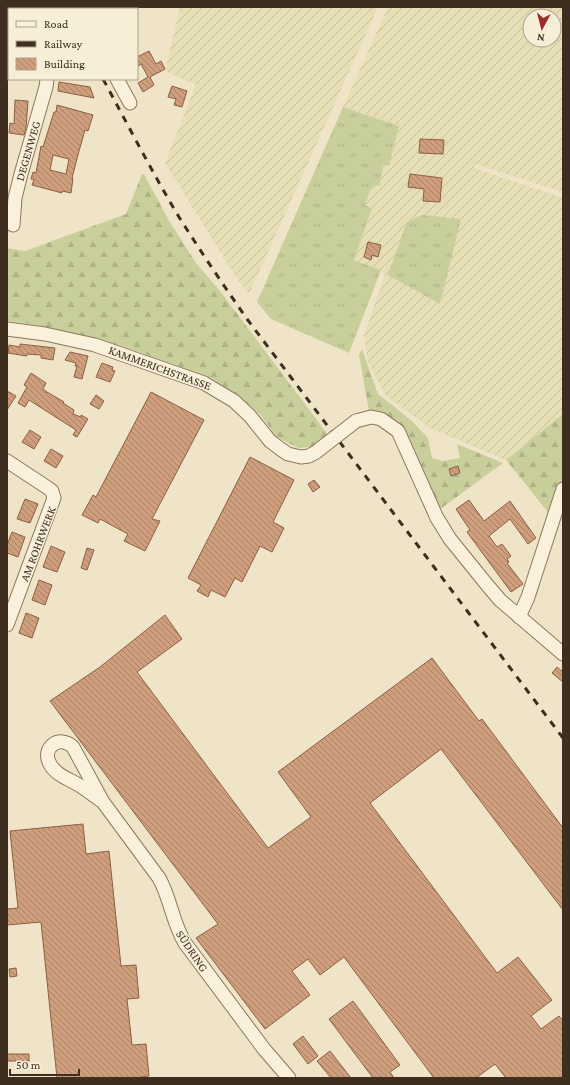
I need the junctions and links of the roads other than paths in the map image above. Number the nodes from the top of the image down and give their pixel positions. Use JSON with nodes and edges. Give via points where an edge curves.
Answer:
{"nodes":[{"id":1,"x":47,"y":80,"type":"edge"},
{"id":2,"x":118,"y":80,"type":"edge"},
{"id":3,"x":130,"y":103,"type":"dead end"},
{"id":4,"x":13,"y":225,"type":"dead end"},
{"id":5,"x":7,"y":329,"type":"edge"},
{"id":6,"x":7,"y":461,"type":"edge"},
{"id":7,"x":563,"y":489,"type":"edge"},
{"id":8,"x":519,"y":617,"type":"junction"},
{"id":9,"x":7,"y":625,"type":"edge"},
{"id":10,"x":563,"y":654,"type":"edge"},
{"id":11,"x":103,"y":802,"type":"junction"},
{"id":12,"x":286,"y":1076,"type":"edge"}],
"edges":[{"from":1,"to":4,"type":"street","name":"DEGENWEG","via":[[17,192]]},
{"from":2,"to":3,"type":"street"},
{"from":5,"to":8,"type":"street","name":"KAMMERICHSTRASSE","bridge":true,"via":[[95,345],[204,383],[234,400],[270,441],[288,454],[309,456],[356,421],[366,418],[382,419],[398,431],[441,526],[463,557]]},
{"from":6,"to":9,"type":"street","name":"AM ROHRWERK","via":[[52,491],[54,498]]},
{"from":7,"to":8,"type":"street","via":[[528,598]]},
{"from":8,"to":10,"type":"street","name":"KAMMERICHSTRASSE"},
{"from":11,"to":11,"type":"street","name":"SÜDRING","via":[[72,747],[64,742],[58,741],[54,744],[48,752],[54,770]]},
{"from":11,"to":12,"type":"street","name":"SÜDRING","via":[[159,878],[176,926],[185,943]]}]}
